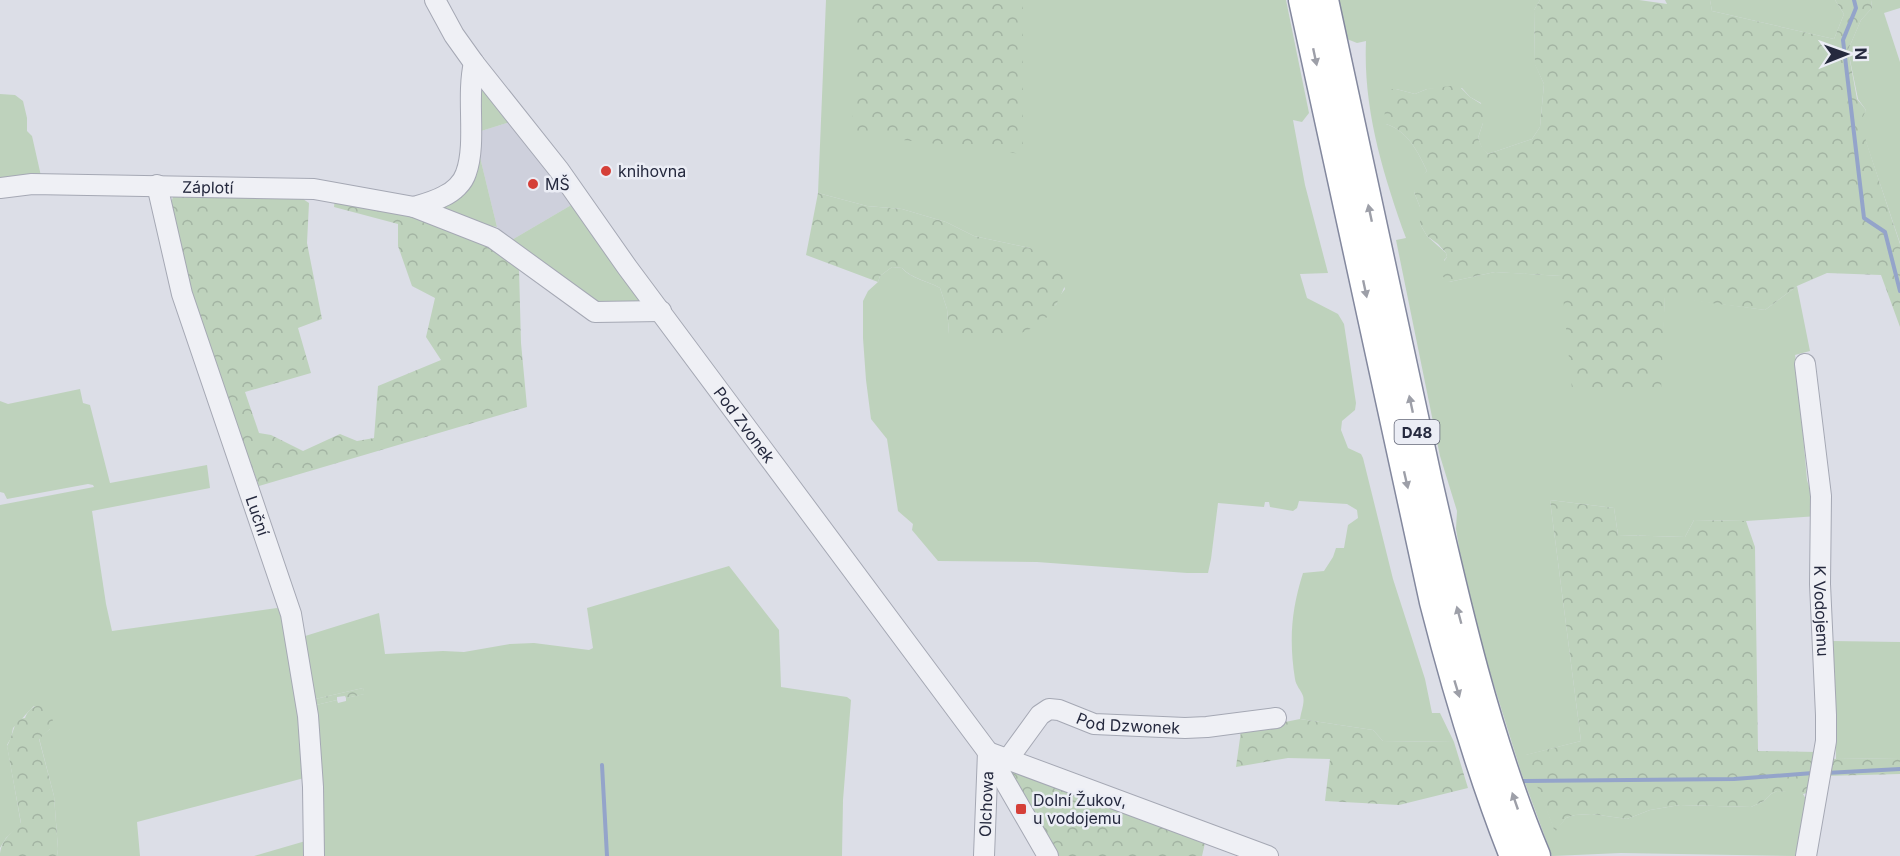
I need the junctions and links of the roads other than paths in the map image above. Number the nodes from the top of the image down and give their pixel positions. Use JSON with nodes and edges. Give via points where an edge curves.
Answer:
{"nodes":[{"id":1,"x":435,"y":0,"type":"edge"},
{"id":2,"x":1303,"y":0,"type":"edge"},
{"id":3,"x":1324,"y":0,"type":"edge"},
{"id":4,"x":474,"y":63,"type":"junction"},
{"id":5,"x":157,"y":185,"type":"junction"},
{"id":6,"x":0,"y":188,"type":"edge"},
{"id":7,"x":414,"y":207,"type":"junction"},
{"id":8,"x":662,"y":311,"type":"junction"},
{"id":9,"x":1806,"y":364,"type":"dead end"},
{"id":10,"x":1276,"y":718,"type":"dead end"},
{"id":11,"x":988,"y":752,"type":"junction"},
{"id":12,"x":1008,"y":759,"type":"junction"},
{"id":13,"x":315,"y":856,"type":"edge"},
{"id":14,"x":984,"y":856,"type":"edge"},
{"id":15,"x":1048,"y":856,"type":"edge"},
{"id":16,"x":1268,"y":856,"type":"edge"},
{"id":17,"x":1514,"y":856,"type":"edge"},
{"id":18,"x":1536,"y":856,"type":"edge"},
{"id":19,"x":1806,"y":856,"type":"edge"}],
"edges":[{"from":1,"to":4,"type":"street","name":"Pod Zvonek"},
{"from":2,"to":17,"type":"highway","number":"D48","one_way":true,"via":[[1434,602],[1479,760]]},
{"from":18,"to":3,"type":"highway","number":"D48","one_way":true,"via":[[1499,754],[1455,597]]},
{"from":4,"to":7,"type":"street","via":[[466,175],[444,196]]},
{"from":4,"to":8,"type":"street","name":"Pod Zvonek","via":[[559,170]]},
{"from":5,"to":6,"type":"street","name":"Záplotí","via":[[32,184]]},
{"from":5,"to":7,"type":"street","name":"Záplotí","via":[[314,189]]},
{"from":5,"to":13,"type":"street","name":"Luční","via":[[182,294],[291,614],[308,716]]},
{"from":7,"to":8,"type":"street","name":"Záplotí","via":[[493,238],[595,312]]},
{"from":8,"to":11,"type":"street","name":"Pod Zvonek"},
{"from":9,"to":19,"type":"street","name":"K Vodojemu","via":[[1821,496],[1826,741]]},
{"from":10,"to":12,"type":"street","name":"Pod Dzwonek","via":[[1185,728],[1094,724],[1049,709],[1040,715]]},
{"from":11,"to":12,"type":"street"},
{"from":11,"to":14,"type":"street","name":"Olchowa"},
{"from":11,"to":15,"type":"street","name":"Pod Zvonek"},
{"from":12,"to":16,"type":"street"}]}
